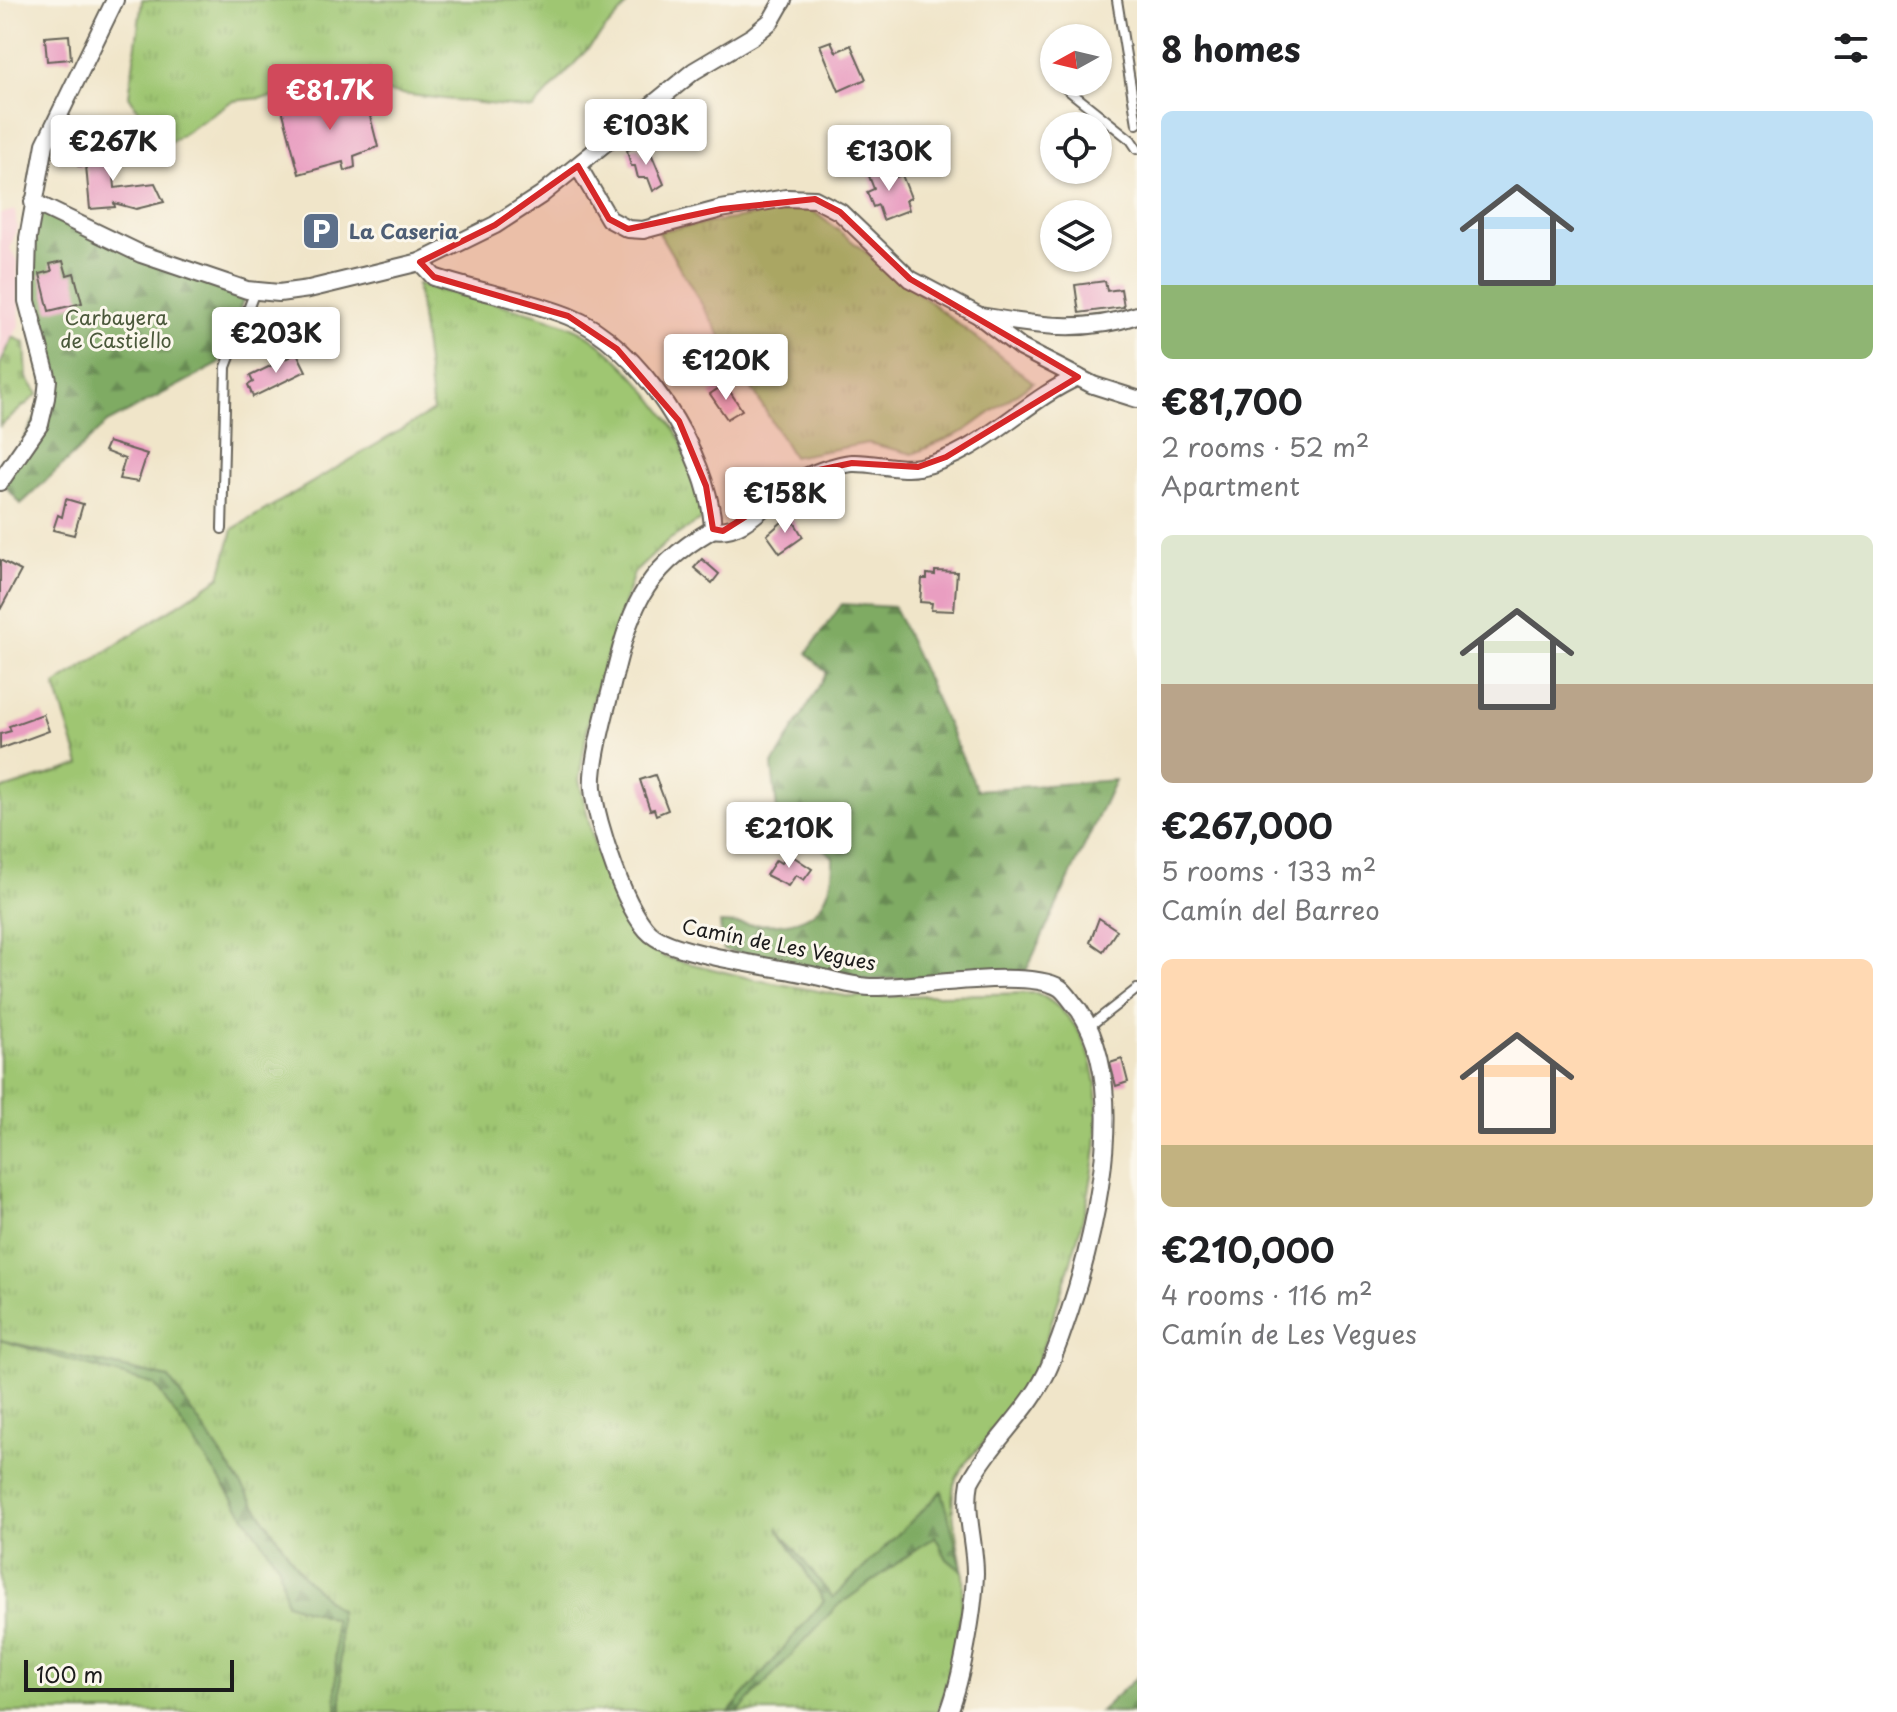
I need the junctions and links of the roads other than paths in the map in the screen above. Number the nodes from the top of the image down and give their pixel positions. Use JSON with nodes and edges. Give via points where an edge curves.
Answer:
{"nodes":[{"id":1,"x":115,"y":0,"type":"edge"},
{"id":2,"x":783,"y":0,"type":"edge"},
{"id":3,"x":1117,"y":0,"type":"edge"},
{"id":4,"x":1076,"y":96,"type":"edge"},
{"id":5,"x":1137,"y":124,"type":"edge"},
{"id":6,"x":1137,"y":149,"type":"edge"},
{"id":7,"x":578,"y":166,"type":"junction"},
{"id":8,"x":33,"y":202,"type":"junction"},
{"id":9,"x":420,"y":262,"type":"junction"},
{"id":10,"x":256,"y":291,"type":"junction"},
{"id":11,"x":978,"y":315,"type":"junction"},
{"id":12,"x":1137,"y":315,"type":"edge"},
{"id":13,"x":1078,"y":377,"type":"junction"},
{"id":14,"x":1137,"y":399,"type":"edge"},
{"id":15,"x":0,"y":482,"type":"edge"},
{"id":16,"x":222,"y":529,"type":"dead end"},
{"id":17,"x":713,"y":529,"type":"junction"},
{"id":18,"x":1137,"y":989,"type":"edge"},
{"id":19,"x":1091,"y":1025,"type":"junction"},
{"id":20,"x":949,"y":1712,"type":"edge"}],
"edges":[{"from":1,"to":8,"type":"street","via":[[45,144]]},
{"from":2,"to":7,"type":"street","via":[[771,21],[753,36],[694,71]]},
{"from":3,"to":5,"type":"lane"},
{"from":4,"to":6,"type":"lane"},
{"from":7,"to":9,"type":"street","via":[[495,225]]},
{"from":7,"to":11,"type":"street","via":[[609,219],[628,229],[786,198],[815,199],[840,212],[910,279]]},
{"from":8,"to":10,"type":"street","via":[[141,254]]},
{"from":8,"to":15,"type":"street","via":[[27,301],[48,380],[40,424]]},
{"from":9,"to":10,"type":"street","via":[[309,289]]},
{"from":9,"to":17,"type":"street","via":[[434,277],[568,316],[617,349],[679,421],[706,486]]},
{"from":10,"to":16,"type":"lane","via":[[226,367]]},
{"from":11,"to":12,"type":"street","via":[[1073,328]]},
{"from":11,"to":13,"type":"street","via":[[1021,348]]},
{"from":13,"to":14,"type":"street"},
{"from":13,"to":17,"type":"street","name":"Camín de Les Vegues","via":[[1046,391],[974,445],[946,457],[918,467],[852,463],[819,470],[785,487],[740,526]]},
{"from":17,"to":19,"type":"street","name":"Camín de Les Vegues","via":[[676,552],[650,579],[630,615],[608,702],[593,787],[622,883],[640,921],[652,936],[668,943],[868,987],[1033,980],[1061,989]]},
{"from":18,"to":19,"type":"lane"},
{"from":19,"to":20,"type":"street","name":"Camín de Les Vegues","via":[[1105,1069],[1112,1122],[1108,1165],[1085,1263],[1049,1366],[970,1482],[966,1498],[975,1574],[957,1692]]}]}
